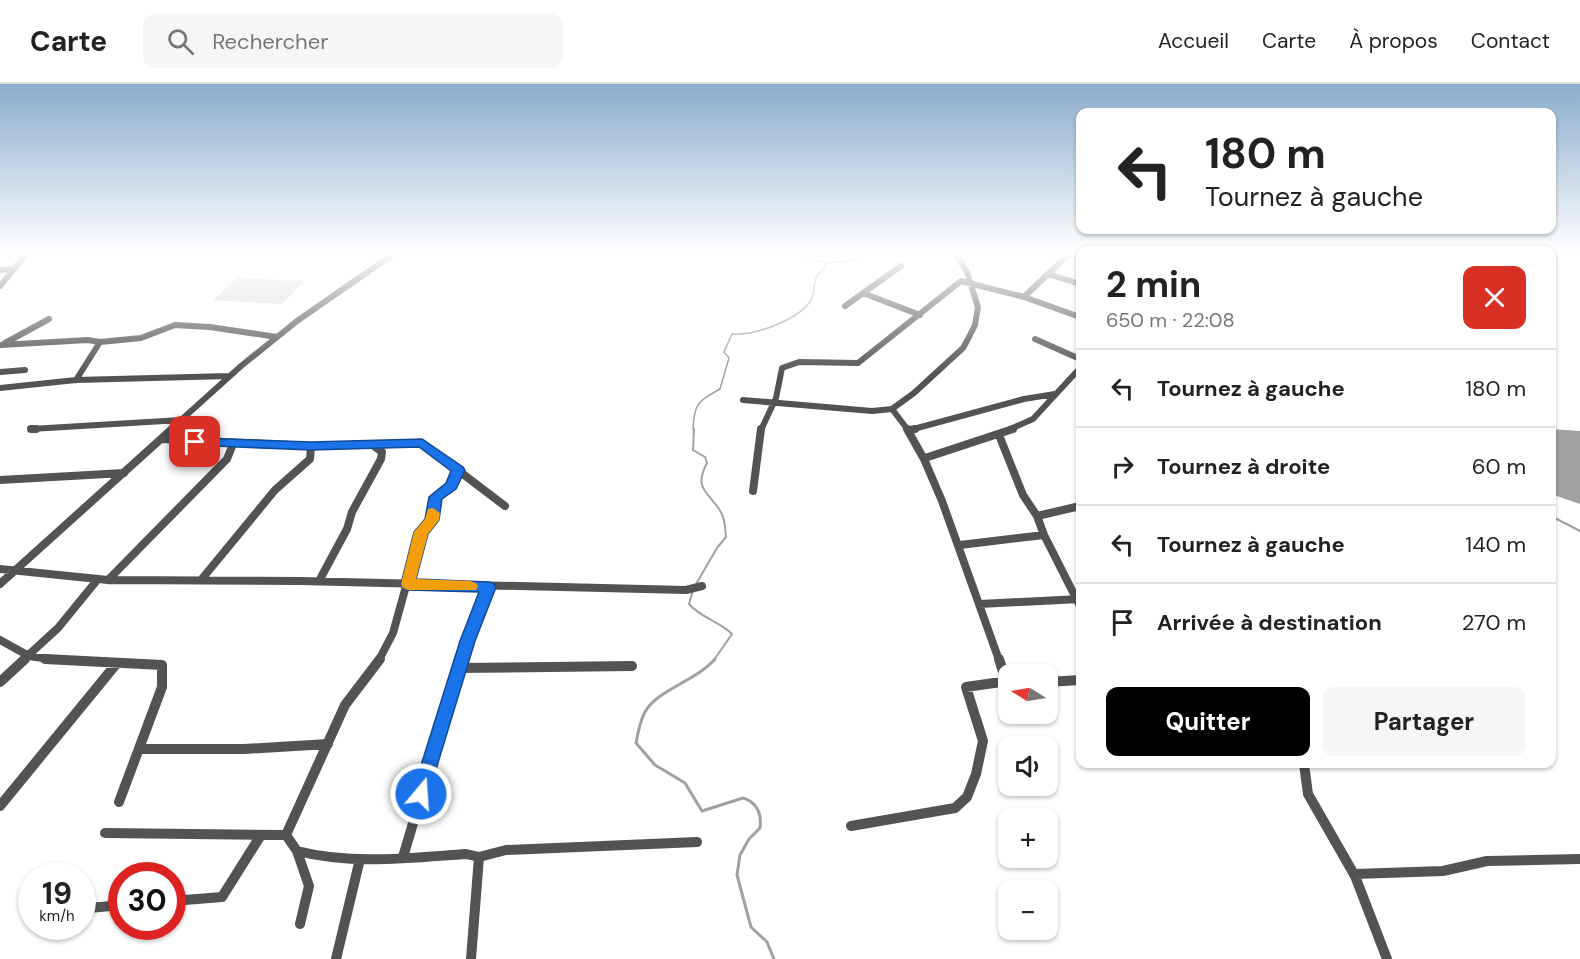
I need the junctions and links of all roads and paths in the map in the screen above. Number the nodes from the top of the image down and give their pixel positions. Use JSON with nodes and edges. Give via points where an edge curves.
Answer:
{"nodes":[{"id":1,"x":338,"y":294,"type":"edge"},
{"id":2,"x":862,"y":294,"type":"edge"},
{"id":3,"x":865,"y":294,"type":"edge"},
{"id":4,"x":946,"y":294,"type":"edge"},
{"id":5,"x":974,"y":294,"type":"edge"},
{"id":6,"x":1012,"y":294,"type":"edge"},
{"id":7,"x":1027,"y":294,"type":"edge"},
{"id":8,"x":1024,"y":297,"type":"junction"},
{"id":9,"x":845,"y":306,"type":"dead end"},
{"id":10,"x":920,"y":315,"type":"junction"},
{"id":11,"x":1076,"y":316,"type":"edge"},
{"id":12,"x":49,"y":320,"type":"dead end"},
{"id":13,"x":277,"y":337,"type":"junction"},
{"id":14,"x":1035,"y":339,"type":"dead end"},
{"id":15,"x":100,"y":342,"type":"junction"},
{"id":16,"x":1,"y":345,"type":"edge"},
{"id":17,"x":1076,"y":357,"type":"edge"},
{"id":18,"x":25,"y":370,"type":"dead end"},
{"id":19,"x":0,"y":372,"type":"edge"},
{"id":20,"x":1076,"y":372,"type":"edge"},
{"id":21,"x":229,"y":376,"type":"junction"},
{"id":22,"x":76,"y":380,"type":"junction"},
{"id":23,"x":0,"y":388,"type":"edge"},
{"id":24,"x":1055,"y":394,"type":"junction"},
{"id":25,"x":743,"y":400,"type":"dead end"},
{"id":26,"x":774,"y":403,"type":"junction"},
{"id":27,"x":892,"y":409,"type":"junction"},
{"id":28,"x":181,"y":420,"type":"junction"},
{"id":29,"x":30,"y":429,"type":"dead end"},
{"id":30,"x":910,"y":430,"type":"junction"},
{"id":31,"x":999,"y":435,"type":"junction"},
{"id":32,"x":162,"y":440,"type":"junction"},
{"id":33,"x":233,"y":444,"type":"junction"},
{"id":34,"x":372,"y":444,"type":"junction"},
{"id":35,"x":311,"y":446,"type":"junction"},
{"id":36,"x":926,"y":458,"type":"junction"},
{"id":37,"x":458,"y":470,"type":"junction"},
{"id":38,"x":124,"y":473,"type":"junction"},
{"id":39,"x":0,"y":480,"type":"edge"},
{"id":40,"x":753,"y":491,"type":"dead end"},
{"id":41,"x":505,"y":506,"type":"dead end"},
{"id":42,"x":1076,"y":507,"type":"edge"},
{"id":43,"x":1037,"y":516,"type":"junction"},
{"id":44,"x":1044,"y":536,"type":"junction"},
{"id":45,"x":960,"y":544,"type":"junction"},
{"id":46,"x":0,"y":569,"type":"edge"},
{"id":47,"x":13,"y":571,"type":"junction"},
{"id":48,"x":103,"y":579,"type":"junction"},
{"id":49,"x":201,"y":580,"type":"junction"},
{"id":50,"x":319,"y":581,"type":"junction"},
{"id":51,"x":0,"y":584,"type":"edge"},
{"id":52,"x":408,"y":584,"type":"junction"},
{"id":53,"x":702,"y":586,"type":"dead end"},
{"id":54,"x":488,"y":587,"type":"junction"},
{"id":55,"x":1076,"y":596,"type":"edge"},
{"id":56,"x":1076,"y":602,"type":"edge"},
{"id":57,"x":980,"y":604,"type":"junction"},
{"id":58,"x":0,"y":640,"type":"edge"},
{"id":59,"x":29,"y":656,"type":"junction"},
{"id":60,"x":117,"y":663,"type":"junction"},
{"id":61,"x":1001,"y":664,"type":"edge"},
{"id":62,"x":632,"y":666,"type":"dead end"},
{"id":63,"x":459,"y":668,"type":"junction"},
{"id":64,"x":1076,"y":681,"type":"edge"},
{"id":65,"x":0,"y":682,"type":"edge"},
{"id":66,"x":998,"y":682,"type":"edge"},
{"id":67,"x":1058,"y":682,"type":"edge"},
{"id":68,"x":328,"y":744,"type":"junction"},
{"id":69,"x":139,"y":749,"type":"junction"},
{"id":70,"x":1304,"y":768,"type":"edge"},
{"id":71,"x":119,"y":802,"type":"dead end"},
{"id":72,"x":0,"y":806,"type":"edge"},
{"id":73,"x":850,"y":826,"type":"dead end"},
{"id":74,"x":105,"y":833,"type":"dead end"},
{"id":75,"x":261,"y":835,"type":"junction"},
{"id":76,"x":286,"y":835,"type":"junction"},
{"id":77,"x":697,"y":842,"type":"dead end"},
{"id":78,"x":297,"y":851,"type":"junction"},
{"id":79,"x":403,"y":857,"type":"junction"},
{"id":80,"x":479,"y":857,"type":"junction"},
{"id":81,"x":360,"y":859,"type":"junction"},
{"id":82,"x":1580,"y":859,"type":"edge"},
{"id":83,"x":1355,"y":874,"type":"junction"},
{"id":84,"x":186,"y":900,"type":"edge"},
{"id":85,"x":300,"y":924,"type":"dead end"},
{"id":86,"x":336,"y":959,"type":"edge"},
{"id":87,"x":471,"y":959,"type":"edge"},
{"id":88,"x":1387,"y":959,"type":"edge"}],
"edges":[{"from":1,"to":13,"type":"street"},
{"from":2,"to":9,"type":"street"},
{"from":3,"to":10,"type":"street"},
{"from":4,"to":10,"type":"street"},
{"from":5,"to":27,"type":"street","via":[[978,307],[975,325],[963,348]]},
{"from":6,"to":8,"type":"street"},
{"from":7,"to":8,"type":"street"},
{"from":8,"to":11,"type":"street"},
{"from":10,"to":26,"type":"street","via":[[858,363],[799,362],[782,368]]},
{"from":12,"to":16,"type":"street"},
{"from":13,"to":15,"type":"street","via":[[175,325],[141,338]]},
{"from":13,"to":21,"type":"street"},
{"from":14,"to":17,"type":"street"},
{"from":15,"to":16,"type":"street"},
{"from":15,"to":22,"type":"street"},
{"from":18,"to":19,"type":"street"},
{"from":20,"to":24,"type":"street"},
{"from":21,"to":22,"type":"street"},
{"from":21,"to":28,"type":"street"},
{"from":22,"to":23,"type":"street"},
{"from":24,"to":30,"type":"street"},
{"from":24,"to":31,"type":"street","via":[[1033,419]]},
{"from":25,"to":26,"type":"street"},
{"from":26,"to":27,"type":"street","via":[[872,411]]},
{"from":26,"to":40,"type":"street","via":[[762,425]]},
{"from":27,"to":30,"type":"street"},
{"from":28,"to":29,"type":"street"},
{"from":28,"to":32,"type":"street"},
{"from":30,"to":36,"type":"street"},
{"from":31,"to":36,"type":"street"},
{"from":31,"to":43,"type":"street","via":[[1023,495]]},
{"from":32,"to":33,"type":"street"},
{"from":32,"to":38,"type":"street"},
{"from":33,"to":35,"type":"street"},
{"from":33,"to":48,"type":"street","via":[[227,459]]},
{"from":34,"to":35,"type":"street"},
{"from":34,"to":37,"type":"street","via":[[422,443]]},
{"from":34,"to":50,"type":"street","via":[[382,452],[381,459]]},
{"from":35,"to":49,"type":"street","via":[[310,459],[275,490]]},
{"from":36,"to":45,"type":"street"},
{"from":37,"to":41,"type":"street"},
{"from":37,"to":52,"type":"street","via":[[452,486],[436,497],[432,520],[421,532]]},
{"from":38,"to":39,"type":"street"},
{"from":38,"to":47,"type":"street"},
{"from":42,"to":43,"type":"street"},
{"from":43,"to":44,"type":"street"},
{"from":44,"to":45,"type":"street"},
{"from":44,"to":55,"type":"street"},
{"from":45,"to":57,"type":"street"},
{"from":46,"to":47,"type":"street"},
{"from":47,"to":48,"type":"street"},
{"from":47,"to":51,"type":"street"},
{"from":48,"to":49,"type":"street"},
{"from":48,"to":59,"type":"street"},
{"from":49,"to":50,"type":"street"},
{"from":50,"to":52,"type":"street"},
{"from":52,"to":54,"type":"street"},
{"from":52,"to":68,"type":"street","via":[[381,658],[345,705]]},
{"from":53,"to":54,"type":"street","via":[[686,590]]},
{"from":54,"to":63,"type":"street"},
{"from":56,"to":57,"type":"street"},
{"from":57,"to":61,"type":"street"},
{"from":58,"to":59,"type":"street"},
{"from":59,"to":60,"type":"street"},
{"from":59,"to":65,"type":"street"},
{"from":60,"to":69,"type":"street","via":[[162,666],[162,687]]},
{"from":60,"to":72,"type":"street"},
{"from":62,"to":63,"type":"street"},
{"from":63,"to":79,"type":"street"},
{"from":64,"to":67,"type":"street"},
{"from":66,"to":73,"type":"street","via":[[966,687],[983,741],[968,798],[941,812]]},
{"from":68,"to":69,"type":"street"},
{"from":68,"to":76,"type":"street"},
{"from":69,"to":71,"type":"street"},
{"from":70,"to":83,"type":"street","via":[[1303,779],[1311,802]]},
{"from":74,"to":75,"type":"street"},
{"from":75,"to":76,"type":"street"},
{"from":75,"to":84,"type":"street","via":[[222,897]]},
{"from":76,"to":78,"type":"street"},
{"from":77,"to":80,"type":"street","via":[[506,850]]},
{"from":78,"to":81,"type":"street"},
{"from":78,"to":85,"type":"street","via":[[309,886]]},
{"from":79,"to":80,"type":"street"},
{"from":79,"to":81,"type":"street"},
{"from":80,"to":87,"type":"street"},
{"from":81,"to":86,"type":"street"},
{"from":82,"to":83,"type":"street","via":[[1487,861],[1443,871]]},
{"from":83,"to":88,"type":"street"}]}
